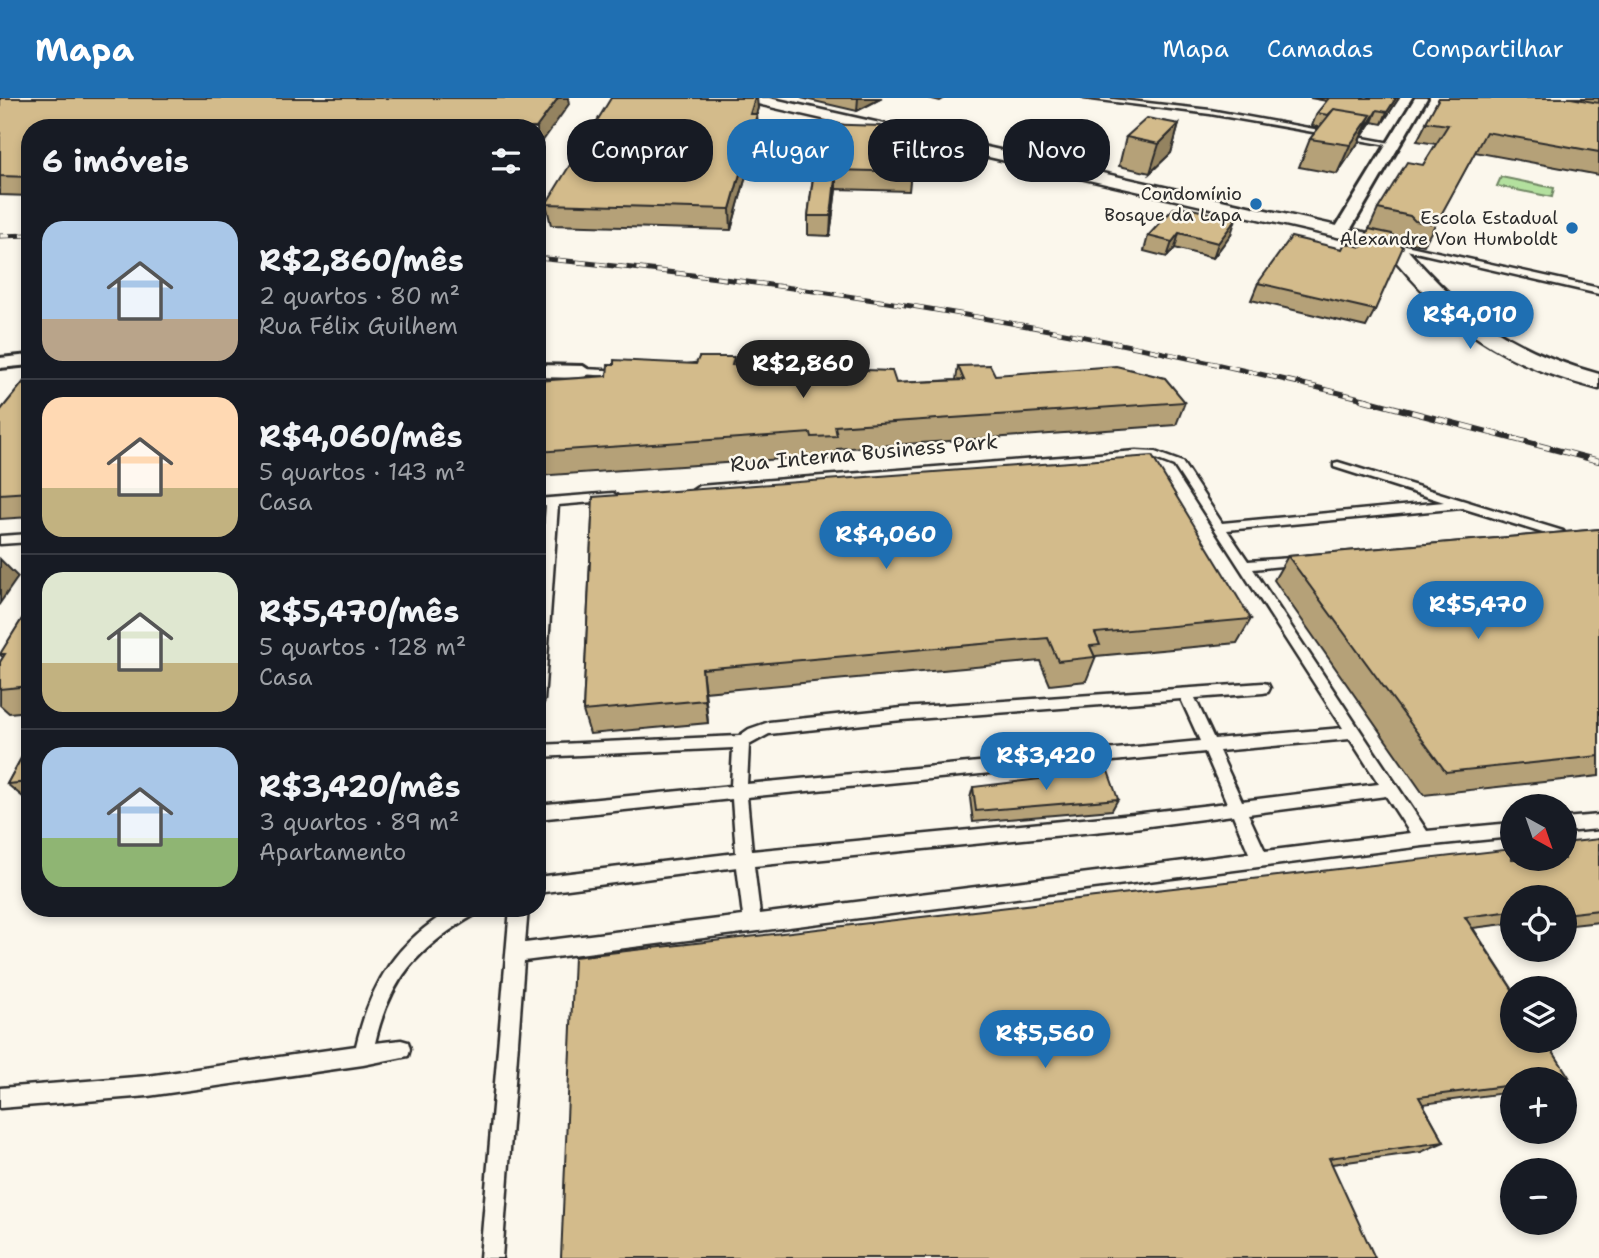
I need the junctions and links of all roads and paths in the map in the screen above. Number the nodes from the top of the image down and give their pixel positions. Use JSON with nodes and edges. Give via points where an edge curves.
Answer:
{"nodes":[{"id":1,"x":750,"y":98,"type":"edge"},
{"id":2,"x":1087,"y":98,"type":"edge"},
{"id":3,"x":1421,"y":98,"type":"edge"},
{"id":4,"x":1393,"y":144,"type":"junction"},
{"id":5,"x":1341,"y":232,"type":"junction"},
{"id":6,"x":1392,"y":244,"type":"junction"},
{"id":7,"x":1599,"y":291,"type":"edge"},
{"id":8,"x":21,"y":361,"type":"edge"},
{"id":9,"x":0,"y":363,"type":"edge"},
{"id":10,"x":546,"y":371,"type":"edge"},
{"id":11,"x":583,"y":372,"type":"joint"},
{"id":12,"x":640,"y":374,"type":"edge"},
{"id":13,"x":1599,"y":382,"type":"edge"},
{"id":14,"x":1338,"y":465,"type":"dead end"},
{"id":15,"x":691,"y":490,"type":"edge"},
{"id":16,"x":622,"y":496,"type":"edge"},
{"id":17,"x":546,"y":502,"type":"edge"},
{"id":18,"x":552,"y":502,"type":"junction"},
{"id":19,"x":1462,"y":504,"type":"junction"},
{"id":20,"x":1219,"y":527,"type":"junction"},
{"id":21,"x":1518,"y":538,"type":"edge"},
{"id":22,"x":21,"y":539,"type":"edge"},
{"id":23,"x":0,"y":540,"type":"edge"},
{"id":24,"x":1314,"y":558,"type":"edge"},
{"id":25,"x":1246,"y":565,"type":"junction"},
{"id":26,"x":546,"y":581,"type":"edge"},
{"id":27,"x":1263,"y":688,"type":"dead end"},
{"id":28,"x":1187,"y":695,"type":"junction"},
{"id":29,"x":1354,"y":733,"type":"junction"},
{"id":30,"x":742,"y":742,"type":"junction"},
{"id":31,"x":1213,"y":747,"type":"junction"},
{"id":32,"x":546,"y":751,"type":"edge"},
{"id":33,"x":1390,"y":789,"type":"junction"},
{"id":34,"x":739,"y":791,"type":"junction"},
{"id":35,"x":1238,"y":807,"type":"junction"},
{"id":36,"x":546,"y":811,"type":"edge"},
{"id":37,"x":1599,"y":822,"type":"edge"},
{"id":38,"x":1577,"y":824,"type":"edge"},
{"id":39,"x":1500,"y":831,"type":"edge"},
{"id":40,"x":1423,"y":839,"type":"junction"},
{"id":41,"x":746,"y":859,"type":"junction"},
{"id":42,"x":1261,"y":859,"type":"junction"},
{"id":43,"x":546,"y":884,"type":"edge"},
{"id":44,"x":457,"y":917,"type":"edge"},
{"id":45,"x":518,"y":917,"type":"edge"},
{"id":46,"x":752,"y":923,"type":"junction"},
{"id":47,"x":516,"y":953,"type":"junction"},
{"id":48,"x":401,"y":1049,"type":"dead end"},
{"id":49,"x":363,"y":1055,"type":"junction"},
{"id":50,"x":0,"y":1098,"type":"edge"},
{"id":51,"x":491,"y":1258,"type":"edge"}],
"edges":[{"from":1,"to":5,"type":"street"},
{"from":2,"to":4,"type":"lane","via":[[1210,112]]},
{"from":3,"to":4,"type":"street"},
{"from":4,"to":5,"type":"street"},
{"from":5,"to":6,"type":"street"},
{"from":6,"to":7,"type":"lane"},
{"from":6,"to":13,"type":"street","via":[[1448,303],[1494,342],[1523,357]]},
{"from":8,"to":9,"type":"street"},
{"from":10,"to":11,"type":"street"},
{"from":11,"to":12,"type":"lane"},
{"from":14,"to":19,"type":"lane"},
{"from":15,"to":20,"type":"lane","name":"Rua Interna Business Park","via":[[1155,455],[1178,464]]},
{"from":16,"to":18,"type":"lane"},
{"from":17,"to":18,"type":"lane"},
{"from":18,"to":26,"type":"lane"},
{"from":19,"to":20,"type":"lane"},
{"from":19,"to":21,"type":"lane","via":[[1565,533]]},
{"from":20,"to":25,"type":"lane"},
{"from":22,"to":23,"type":"lane"},
{"from":24,"to":25,"type":"lane"},
{"from":25,"to":29,"type":"lane"},
{"from":27,"to":28,"type":"lane"},
{"from":28,"to":30,"type":"lane","via":[[769,727]]},
{"from":28,"to":31,"type":"lane"},
{"from":29,"to":31,"type":"lane"},
{"from":29,"to":33,"type":"lane"},
{"from":30,"to":32,"type":"lane"},
{"from":30,"to":34,"type":"lane"},
{"from":31,"to":34,"type":"lane"},
{"from":31,"to":35,"type":"lane"},
{"from":33,"to":35,"type":"lane"},
{"from":33,"to":40,"type":"lane"},
{"from":34,"to":36,"type":"lane"},
{"from":34,"to":41,"type":"lane"},
{"from":35,"to":41,"type":"lane"},
{"from":35,"to":42,"type":"lane"},
{"from":37,"to":38,"type":"lane"},
{"from":39,"to":40,"type":"lane"},
{"from":40,"to":42,"type":"lane"},
{"from":41,"to":43,"type":"lane"},
{"from":41,"to":46,"type":"lane"},
{"from":42,"to":46,"type":"lane"},
{"from":44,"to":49,"type":"lane","via":[[407,955],[379,997]]},
{"from":45,"to":47,"type":"lane"},
{"from":46,"to":47,"type":"lane"},
{"from":47,"to":51,"type":"lane"},
{"from":48,"to":49,"type":"lane"},
{"from":49,"to":50,"type":"lane","via":[[148,1086]]}]}
